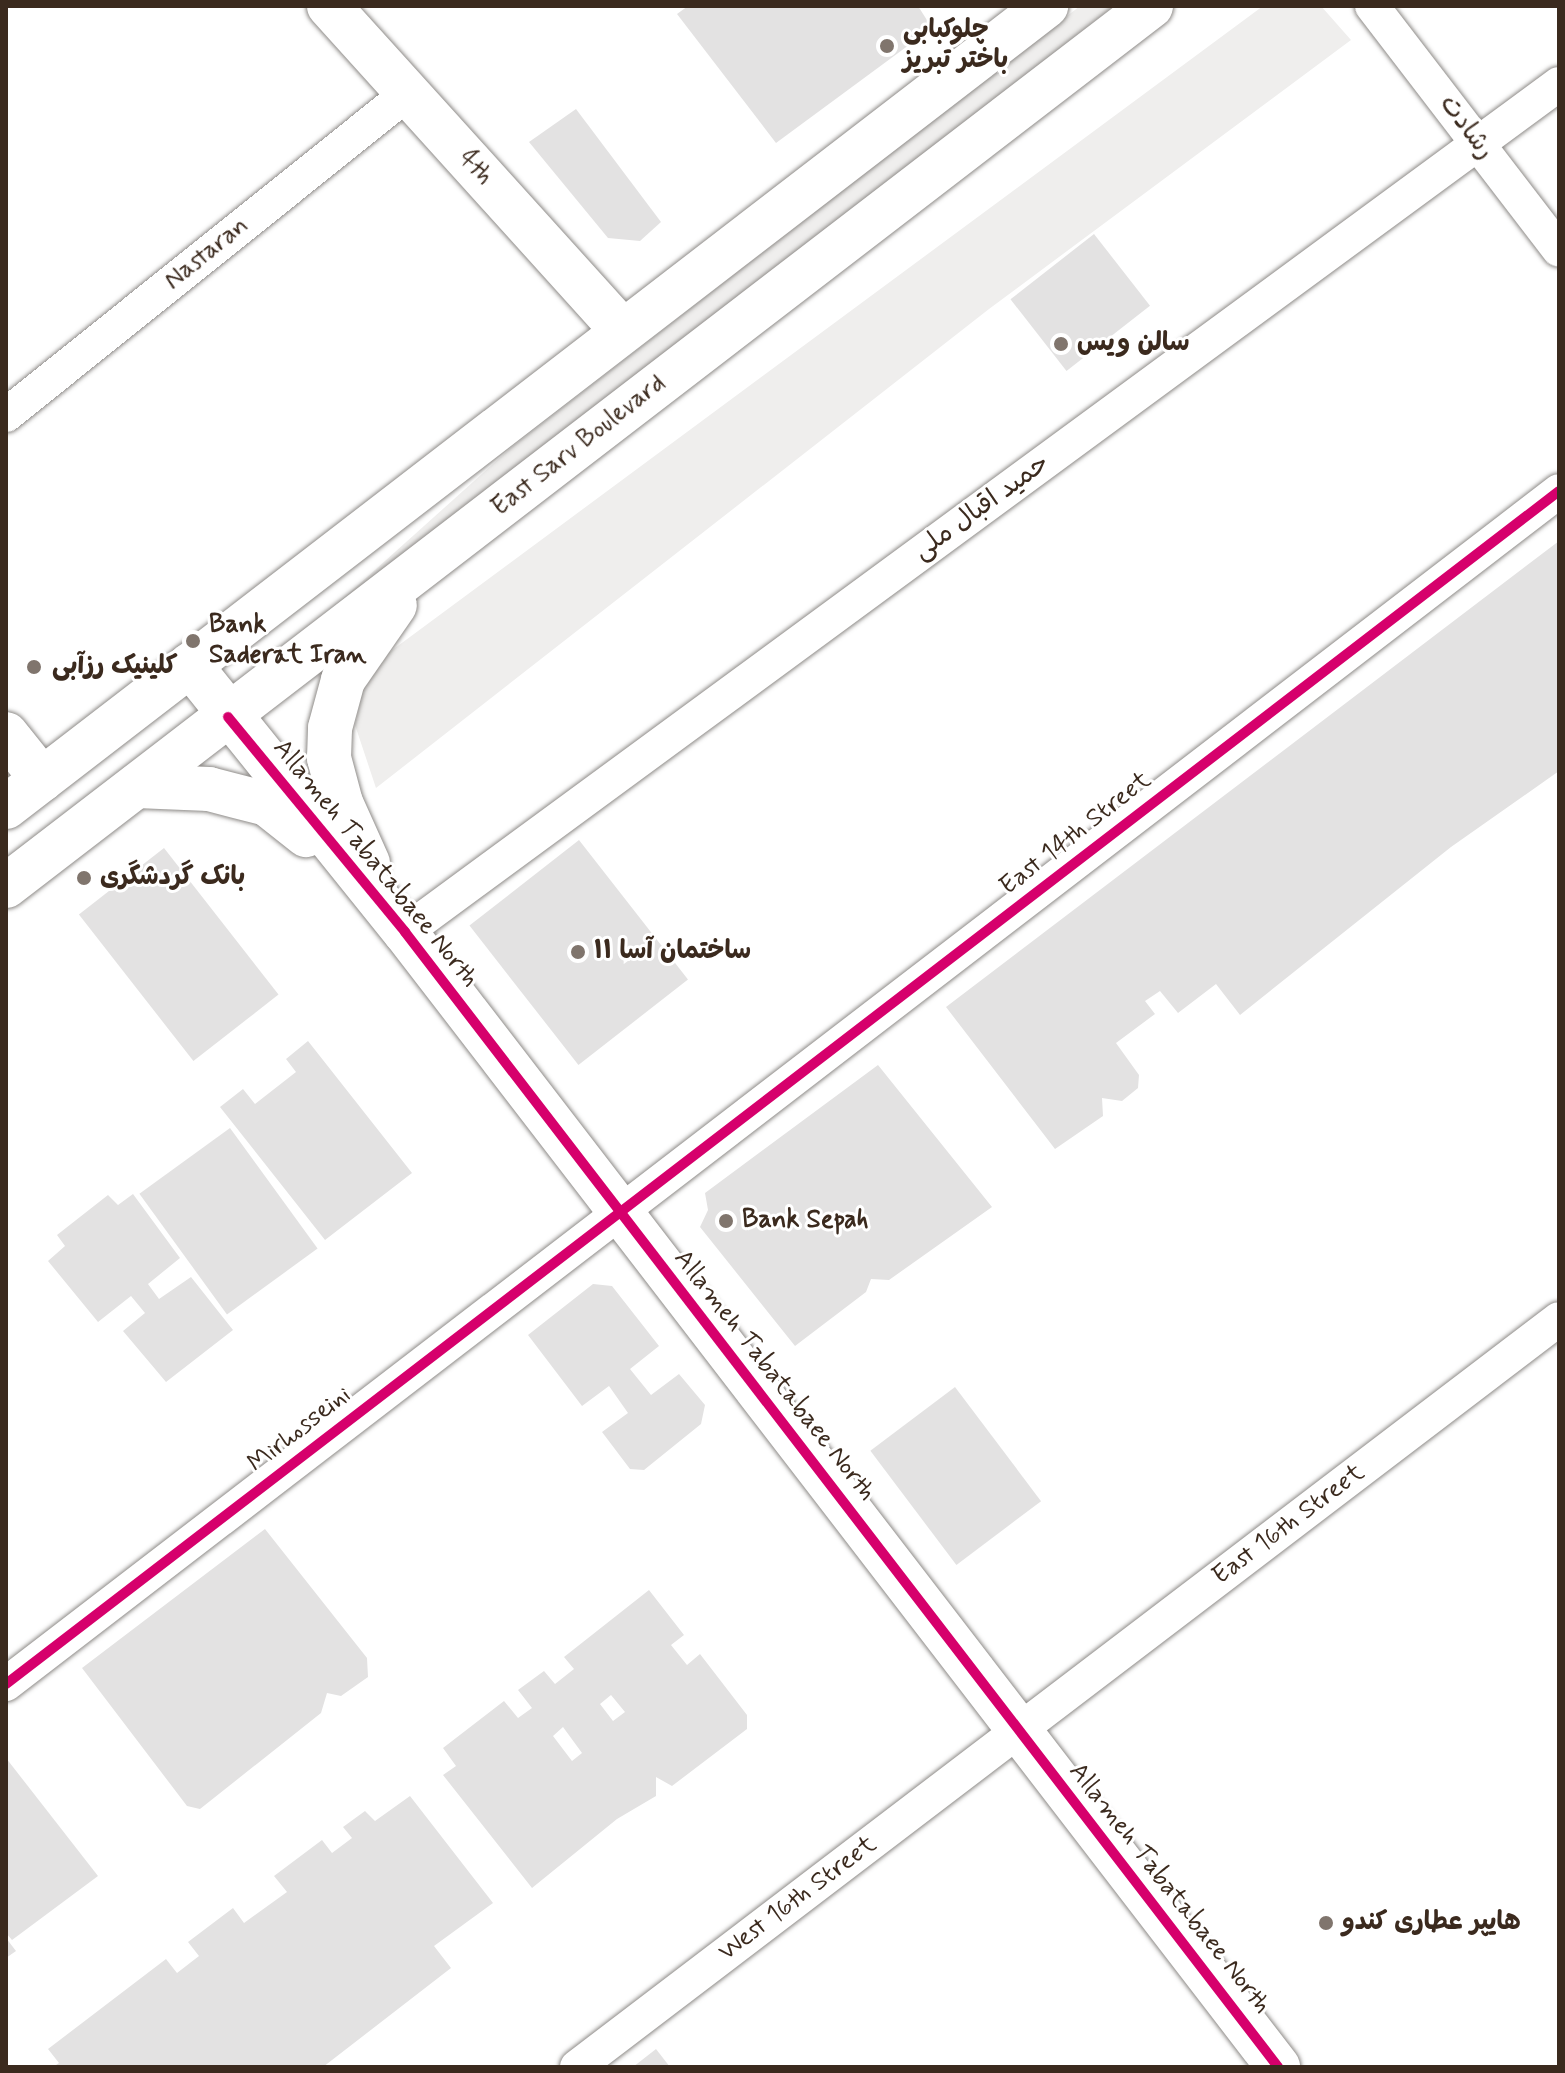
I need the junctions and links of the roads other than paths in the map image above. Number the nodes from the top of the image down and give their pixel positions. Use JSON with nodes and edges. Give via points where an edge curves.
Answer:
{"nodes":[{"id":1,"x":329,"y":6,"type":"edge"},
{"id":2,"x":1046,"y":6,"type":"edge"},
{"id":3,"x":1151,"y":6,"type":"edge"},
{"id":4,"x":1372,"y":6,"type":"edge"},
{"id":5,"x":1559,"y":84,"type":"edge"},
{"id":6,"x":408,"y":93,"type":"junction"},
{"id":7,"x":1478,"y":144,"type":"junction"},
{"id":8,"x":1559,"y":250,"type":"edge"},
{"id":9,"x":622,"y":330,"type":"junction"},
{"id":10,"x":6,"y":415,"type":"edge"},
{"id":11,"x":1559,"y":491,"type":"edge"},
{"id":12,"x":421,"y":568,"type":"junction"},
{"id":13,"x":190,"y":665,"type":"junction"},
{"id":14,"x":228,"y":717,"type":"junction"},
{"id":15,"x":6,"y":734,"type":"edge"},
{"id":16,"x":42,"y":779,"type":"junction"},
{"id":17,"x":137,"y":786,"type":"junction"},
{"id":18,"x":6,"y":807,"type":"edge"},
{"id":19,"x":6,"y":886,"type":"edge"},
{"id":20,"x":405,"y":932,"type":"junction"},
{"id":21,"x":620,"y":1212,"type":"junction"},
{"id":22,"x":1559,"y":1319,"type":"edge"},
{"id":23,"x":6,"y":1684,"type":"edge"},
{"id":24,"x":1019,"y":1730,"type":"junction"},
{"id":25,"x":577,"y":2067,"type":"edge"},
{"id":26,"x":1278,"y":2067,"type":"edge"}],
"edges":[{"from":1,"to":6,"type":"street","name":"4th"},
{"from":2,"to":9,"type":"street"},
{"from":3,"to":12,"type":"street","name":"East Sarv Boulevard"},
{"from":4,"to":7,"type":"street","name":"رشادت"},
{"from":5,"to":7,"type":"street","name":"حمید اقبال ملی"},
{"from":6,"to":9,"type":"street","name":"4th"},
{"from":6,"to":10,"type":"street","name":"Nastaran"},
{"from":7,"to":8,"type":"street","name":"رشادت"},
{"from":7,"to":20,"type":"street","name":"حمید اقبال ملی"},
{"from":9,"to":13,"type":"street"},
{"from":11,"to":21,"type":"street","name":"East 14th Street"},
{"from":12,"to":14,"type":"street","name":"East Sarv Boulevard"},
{"from":12,"to":20,"type":"street","name":"Allameh Tabatabaee North","via":[[343,680],[330,728],[329,758],[341,803]]},
{"from":13,"to":14,"type":"street","name":"Allameh Tabatabaee North"},
{"from":13,"to":16,"type":"street"},
{"from":14,"to":17,"type":"street","name":"East Sarv Boulevard"},
{"from":14,"to":20,"type":"street","name":"Allameh Tabatabaee North"},
{"from":15,"to":16,"type":"street"},
{"from":16,"to":18,"type":"street"},
{"from":17,"to":19,"type":"street","name":"East Sarv Boulevard"},
{"from":17,"to":20,"type":"street","name":"Allameh Tabatabaee North","via":[[209,789],[267,804],[291,820]]},
{"from":20,"to":21,"type":"street","name":"Allameh Tabatabaee North"},
{"from":21,"to":23,"type":"street","name":"Mirhosseini"},
{"from":21,"to":24,"type":"street","name":"Allameh Tabatabaee North"},
{"from":22,"to":24,"type":"street","name":"East 16th Street"},
{"from":24,"to":25,"type":"street","name":"West 16th Street"},
{"from":24,"to":26,"type":"street","name":"Allameh Tabatabaee North"}]}
